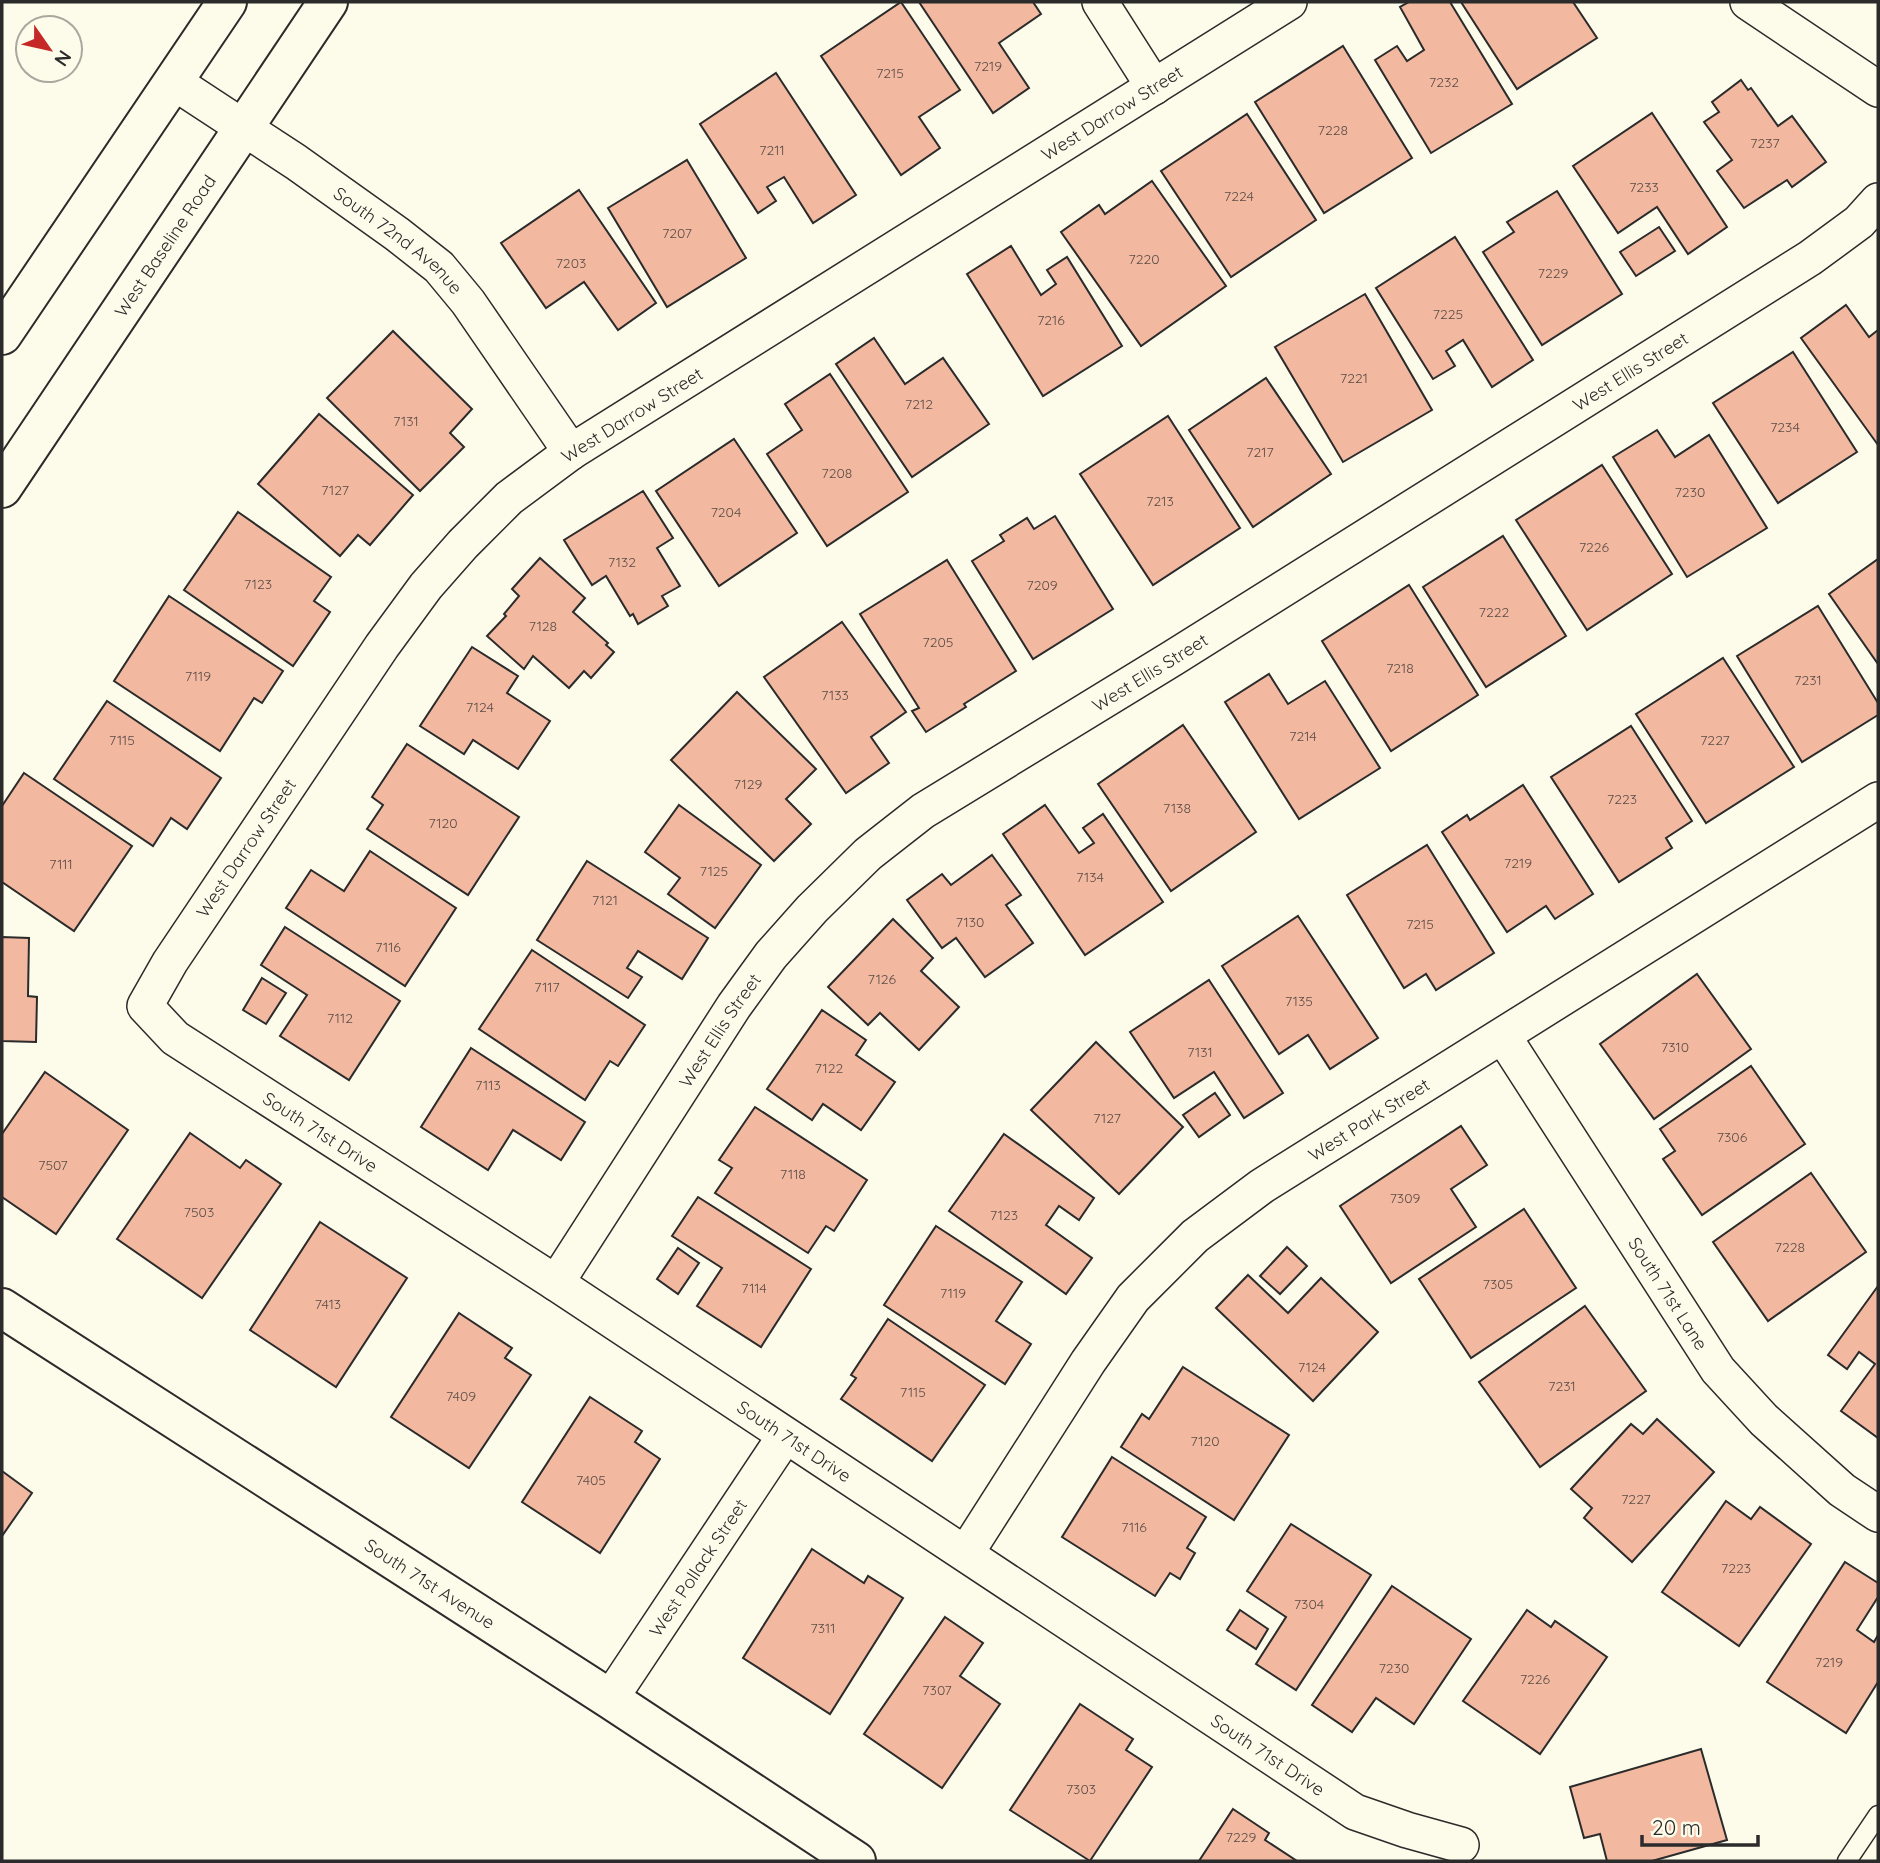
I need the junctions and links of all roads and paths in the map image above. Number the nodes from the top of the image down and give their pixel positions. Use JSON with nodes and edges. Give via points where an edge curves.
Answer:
{"nodes":[{"id":1,"x":227,"y":2,"type":"edge"},
{"id":2,"x":328,"y":2,"type":"edge"},
{"id":3,"x":1100,"y":2,"type":"edge"},
{"id":4,"x":1289,"y":2,"type":"edge"},
{"id":5,"x":1748,"y":2,"type":"edge"},
{"id":6,"x":174,"y":82,"type":"junction"},
{"id":7,"x":1154,"y":87,"type":"junction"},
{"id":8,"x":1878,"y":89,"type":"edge"},
{"id":9,"x":243,"y":127,"type":"junction"},
{"id":10,"x":1878,"y":201,"type":"edge"},
{"id":11,"x":2,"y":335,"type":"edge"},
{"id":12,"x":571,"y":452,"type":"junction"},
{"id":13,"x":2,"y":488,"type":"edge"},
{"id":14,"x":1878,"y":800,"type":"edge"},
{"id":15,"x":145,"y":1006,"type":"joint"},
{"id":16,"x":1503,"y":1035,"type":"junction"},
{"id":17,"x":556,"y":1283,"type":"junction"},
{"id":18,"x":2,"y":1308,"type":"edge"},
{"id":19,"x":785,"y":1436,"type":"junction"},
{"id":20,"x":1878,"y":1514,"type":"edge"},
{"id":21,"x":965,"y":1553,"type":"junction"},
{"id":22,"x":610,"y":1699,"type":"junction"},
{"id":23,"x":1878,"y":1815,"type":"edge"},
{"id":24,"x":1461,"y":1845,"type":"dead end"},
{"id":25,"x":856,"y":1861,"type":"edge"},
{"id":26,"x":1847,"y":1861,"type":"edge"}],
"edges":[{"from":1,"to":6,"type":"street"},
{"from":2,"to":9,"type":"street","name":"West Baseline Road"},
{"from":3,"to":7,"type":"street"},
{"from":4,"to":7,"type":"street","name":"West Darrow Street"},
{"from":5,"to":8,"type":"street"},
{"from":6,"to":9,"type":"street","name":"South 72nd Avenue"},
{"from":6,"to":11,"type":"street"},
{"from":7,"to":12,"type":"street","name":"West Darrow Street"},
{"from":9,"to":12,"type":"street","name":"South 72nd Avenue","via":[[439,267]]},
{"from":9,"to":13,"type":"street","name":"West Baseline Road"},
{"from":10,"to":17,"type":"street","name":"West Ellis Street","via":[[1810,258],[923,811],[867,855],[771,955]]},
{"from":12,"to":15,"type":"street","name":"West Darrow Street","via":[[509,498],[426,586],[177,951]]},
{"from":14,"to":16,"type":"street","name":"West Park Street"},
{"from":15,"to":17,"type":"street","name":"South 71st Drive","via":[[175,1038]]},
{"from":16,"to":20,"type":"street","name":"South 71st Lane","via":[[1718,1370],[1774,1429],[1842,1490]]},
{"from":16,"to":21,"type":"street","name":"West Park Street","via":[[1262,1186],[1195,1236],[1133,1298]]},
{"from":17,"to":19,"type":"street","name":"South 71st Drive"},
{"from":18,"to":22,"type":"street","name":"South 71st Avenue"},
{"from":19,"to":21,"type":"street","name":"South 71st Drive"},
{"from":19,"to":22,"type":"street","name":"West Pollack Street"},
{"from":21,"to":24,"type":"street","name":"South 71st Drive","via":[[1355,1812]]},
{"from":22,"to":25,"type":"street","name":"South 71st Avenue"},
{"from":23,"to":26,"type":"lane"}]}
